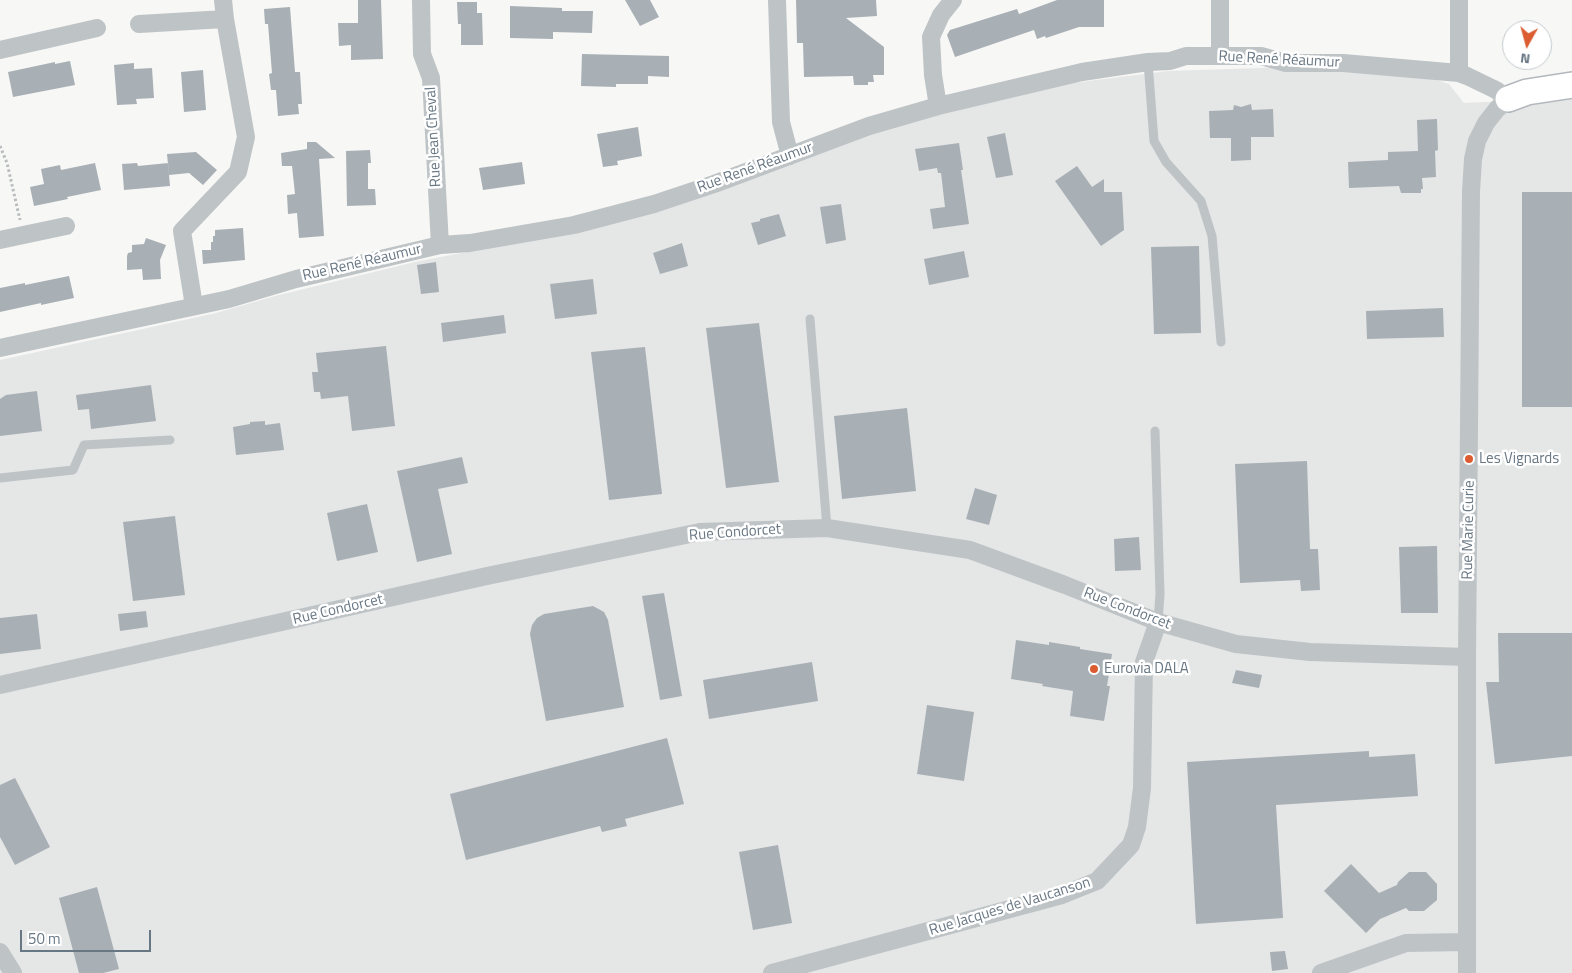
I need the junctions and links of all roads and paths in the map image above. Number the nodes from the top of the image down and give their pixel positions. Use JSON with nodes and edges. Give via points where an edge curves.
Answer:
{"nodes":[{"id":1,"x":223,"y":0,"type":"edge"},
{"id":2,"x":421,"y":0,"type":"edge"},
{"id":3,"x":777,"y":0,"type":"edge"},
{"id":4,"x":953,"y":0,"type":"edge"},
{"id":5,"x":1220,"y":0,"type":"edge"},
{"id":6,"x":1458,"y":0,"type":"edge"},
{"id":7,"x":225,"y":19,"type":"junction"},
{"id":8,"x":139,"y":24,"type":"dead end"},
{"id":9,"x":97,"y":28,"type":"dead end"},
{"id":10,"x":0,"y":50,"type":"edge"},
{"id":11,"x":1220,"y":56,"type":"junction"},
{"id":12,"x":1148,"y":62,"type":"junction"},
{"id":13,"x":1459,"y":73,"type":"junction"},
{"id":14,"x":1572,"y":85,"type":"edge"},
{"id":15,"x":1508,"y":99,"type":"junction"},
{"id":16,"x":938,"y":106,"type":"junction"},
{"id":17,"x":0,"y":146,"type":"edge"},
{"id":18,"x":790,"y":156,"type":"junction"},
{"id":19,"x":66,"y":226,"type":"dead end"},
{"id":20,"x":23,"y":235,"type":"junction"},
{"id":21,"x":0,"y":240,"type":"edge"},
{"id":22,"x":440,"y":245,"type":"junction"},
{"id":23,"x":194,"y":306,"type":"junction"},
{"id":24,"x":810,"y":319,"type":"dead end"},
{"id":25,"x":1220,"y":342,"type":"dead end"},
{"id":26,"x":0,"y":348,"type":"edge"},
{"id":27,"x":1155,"y":431,"type":"dead end"},
{"id":28,"x":170,"y":440,"type":"dead end"},
{"id":29,"x":0,"y":478,"type":"edge"},
{"id":30,"x":827,"y":528,"type":"junction"},
{"id":31,"x":1158,"y":622,"type":"junction"},
{"id":32,"x":1467,"y":656,"type":"junction"},
{"id":33,"x":0,"y":685,"type":"edge"},
{"id":34,"x":1467,"y":942,"type":"junction"},
{"id":35,"x":0,"y":952,"type":"edge"},
{"id":36,"x":13,"y":973,"type":"edge"},
{"id":37,"x":772,"y":973,"type":"edge"},
{"id":38,"x":1321,"y":973,"type":"edge"},
{"id":39,"x":1467,"y":973,"type":"edge"}],
"edges":[{"from":1,"to":7,"type":"street"},
{"from":2,"to":22,"type":"street","name":"Rue Jean Cheval","via":[[422,54],[430,78]]},
{"from":3,"to":18,"type":"street","via":[[781,122]]},
{"from":4,"to":16,"type":"street","via":[[941,15],[931,37]]},
{"from":5,"to":11,"type":"street"},
{"from":6,"to":13,"type":"street"},
{"from":7,"to":8,"type":"street"},
{"from":7,"to":23,"type":"street","via":[[246,137],[238,172],[182,231]]},
{"from":9,"to":10,"type":"street"},
{"from":11,"to":12,"type":"street","name":"Rue René Réaumur","via":[[1186,56]]},
{"from":11,"to":13,"type":"street","name":"Rue René Réaumur","via":[[1261,56],[1286,63],[1343,63]]},
{"from":12,"to":16,"type":"street","name":"Rue René Réaumur","via":[[1082,72]]},
{"from":12,"to":25,"type":"lane","via":[[1154,141],[1166,162],[1201,201],[1212,236]]},
{"from":13,"to":15,"type":"street","name":"Rue René Réaumur"},
{"from":14,"to":15,"type":"street","via":[[1527,92]]},
{"from":15,"to":32,"type":"street","name":"Rue Marie Curie","via":[[1486,123],[1473,159]]},
{"from":16,"to":18,"type":"street","name":"Rue René Réaumur","via":[[869,126]]},
{"from":17,"to":20,"type":"path","via":[[8,163]]},
{"from":18,"to":22,"type":"street","name":"Rue René Réaumur","via":[[654,204],[583,223],[470,243]]},
{"from":19,"to":20,"type":"street"},
{"from":20,"to":21,"type":"street"},
{"from":22,"to":23,"type":"street","name":"Rue René Réaumur"},
{"from":23,"to":26,"type":"street","name":"Rue René Réaumur"},
{"from":24,"to":30,"type":"lane"},
{"from":27,"to":31,"type":"lane"},
{"from":28,"to":29,"type":"lane","via":[[84,445],[73,470]]},
{"from":30,"to":31,"type":"street","name":"Rue Condorcet","via":[[970,550]]},
{"from":30,"to":33,"type":"street","name":"Rue Condorcet","via":[[700,532]]},
{"from":31,"to":32,"type":"street","name":"Rue Condorcet","via":[[1236,644],[1310,652]]},
{"from":31,"to":37,"type":"street","name":"Rue Jacques de Vaucanson","via":[[1144,662],[1142,788],[1137,827],[1131,845],[1097,881],[1062,895]]},
{"from":32,"to":34,"type":"street","name":"Rue Marie Curie"},
{"from":34,"to":38,"type":"street","via":[[1406,943]]},
{"from":34,"to":39,"type":"street","name":"Rue Marie Curie"},
{"from":35,"to":36,"type":"street"}]}
